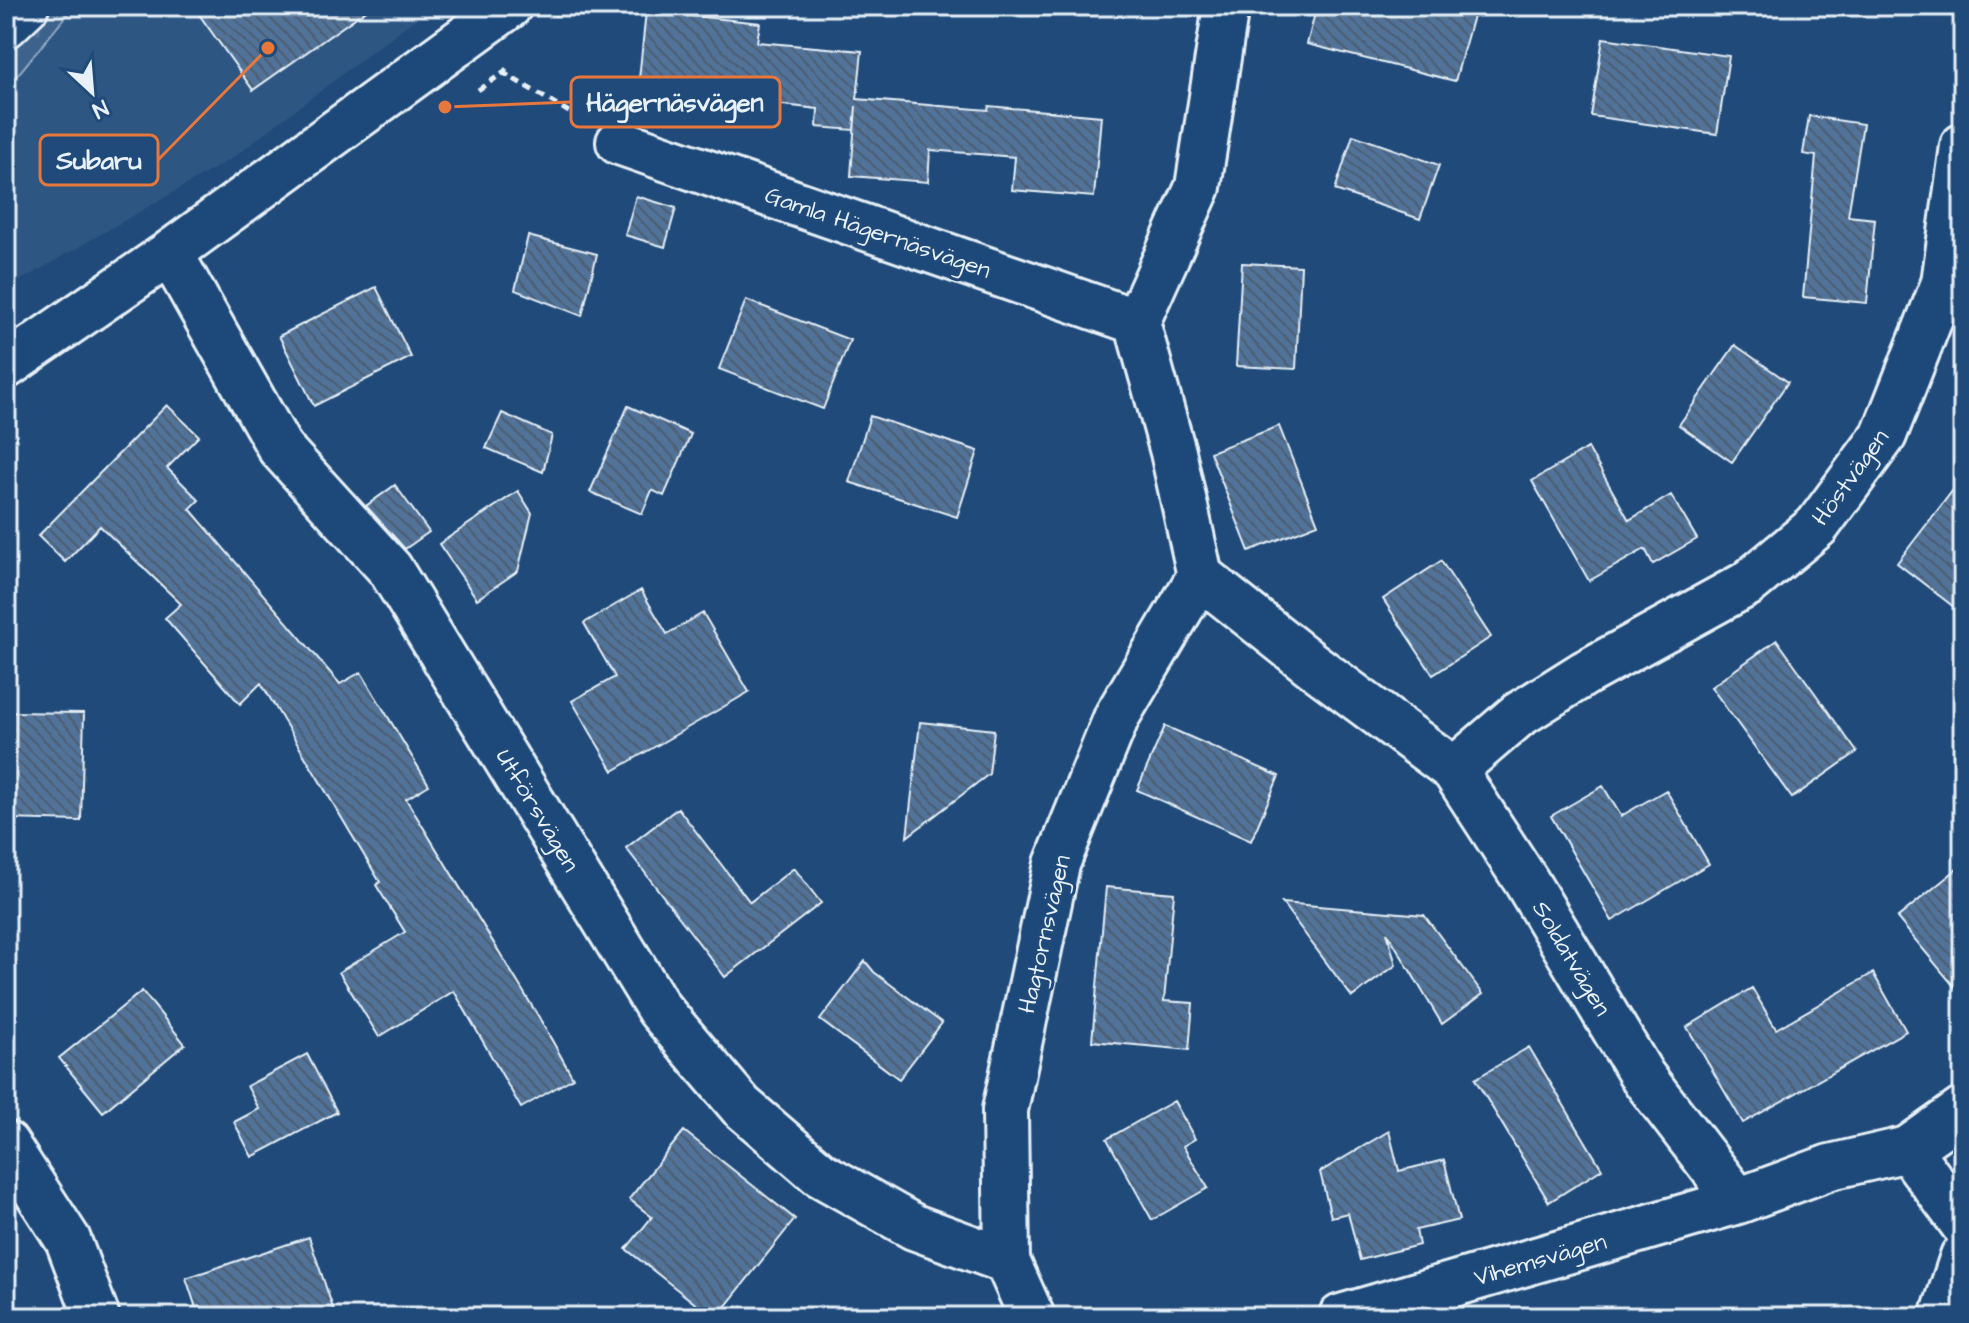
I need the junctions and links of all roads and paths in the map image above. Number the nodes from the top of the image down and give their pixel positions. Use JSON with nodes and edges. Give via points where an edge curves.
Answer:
{"nodes":[{"id":1,"x":26,"y":6,"type":"edge"},
{"id":2,"x":509,"y":6,"type":"edge"},
{"id":3,"x":1226,"y":6,"type":"edge"},
{"id":4,"x":6,"y":25,"type":"edge"},
{"id":5,"x":459,"y":42,"type":"junction"},
{"id":6,"x":619,"y":142,"type":"joint"},
{"id":7,"x":1963,"y":146,"type":"edge"},
{"id":8,"x":170,"y":253,"type":"junction"},
{"id":9,"x":1137,"y":322,"type":"junction"},
{"id":10,"x":6,"y":366,"type":"edge"},
{"id":11,"x":1200,"y":576,"type":"junction"},
{"id":12,"x":1454,"y":770,"type":"junction"},
{"id":13,"x":1963,"y":1110,"type":"edge"},
{"id":14,"x":6,"y":1144,"type":"edge"},
{"id":15,"x":1908,"y":1149,"type":"junction"},
{"id":16,"x":1738,"y":1201,"type":"junction"},
{"id":17,"x":1963,"y":1224,"type":"edge"},
{"id":18,"x":1963,"y":1256,"type":"edge"},
{"id":19,"x":1007,"y":1261,"type":"junction"},
{"id":20,"x":97,"y":1317,"type":"edge"},
{"id":21,"x":1032,"y":1317,"type":"edge"},
{"id":22,"x":1341,"y":1317,"type":"edge"},
{"id":23,"x":1943,"y":1317,"type":"edge"}],
"edges":[{"from":1,"to":4,"type":"main road"},
{"from":2,"to":5,"type":"main road"},
{"from":3,"to":9,"type":"main road","via":[[1198,187]]},
{"from":5,"to":6,"type":"path","via":[[483,63]]},
{"from":5,"to":8,"type":"main road"},
{"from":6,"to":9,"type":"main road","name":"Gamla Hägernäsvägen"},
{"from":7,"to":12,"type":"main road","name":"Höstvägen","via":[[1944,283],[1884,435],[1817,526],[1747,584],[1518,715]]},
{"from":8,"to":10,"type":"main road"},
{"from":8,"to":19,"type":"main road","name":"Utförsvägen","via":[[280,448],[390,569],[659,1009],[741,1106],[820,1174],[914,1227]]},
{"from":9,"to":11,"type":"main road"},
{"from":11,"to":12,"type":"main road","name":"Soldatvägen"},
{"from":11,"to":19,"type":"main road","name":"Hagtornsvägen","via":[[1117,716],[1057,864],[1005,1110]]},
{"from":12,"to":16,"type":"main road","name":"Soldatvägen","via":[[1643,1077]]},
{"from":13,"to":15,"type":"main road"},
{"from":14,"to":20,"type":"main road","via":[[68,1240]]},
{"from":15,"to":16,"type":"main road","via":[[1830,1167]]},
{"from":15,"to":17,"type":"main road"},
{"from":16,"to":22,"type":"main road","name":"Vihemsvägen"},
{"from":18,"to":23,"type":"main road"},
{"from":19,"to":21,"type":"main road","name":"Hagtornsvägen"}]}
